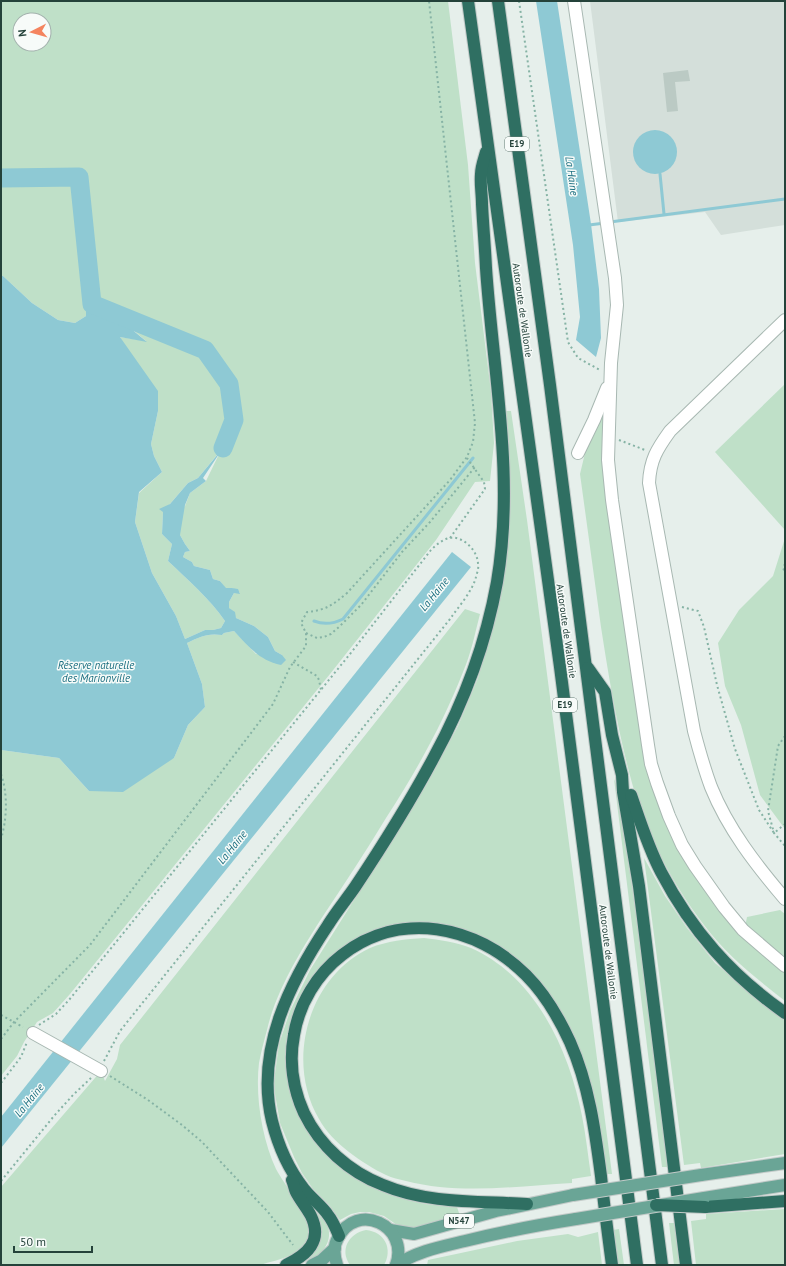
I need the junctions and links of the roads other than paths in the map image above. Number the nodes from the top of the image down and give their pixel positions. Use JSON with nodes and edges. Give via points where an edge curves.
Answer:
{"nodes":[{"id":1,"x":468,"y":1,"type":"edge"},
{"id":2,"x":498,"y":1,"type":"edge"},
{"id":3,"x":574,"y":1,"type":"edge"},
{"id":4,"x":488,"y":145,"type":"junction"},
{"id":5,"x":785,"y":320,"type":"edge"},
{"id":6,"x":611,"y":376,"type":"junction"},
{"id":7,"x":578,"y":453,"type":"dead end"},
{"id":8,"x":586,"y":665,"type":"junction"},
{"id":9,"x":622,"y":775,"type":"junction"},
{"id":10,"x":785,"y":899,"type":"edge"},
{"id":11,"x":785,"y":966,"type":"edge"},
{"id":12,"x":785,"y":1013,"type":"edge"},
{"id":13,"x":37,"y":1035,"type":"road end"},
{"id":14,"x":95,"y":1068,"type":"road end"},
{"id":15,"x":286,"y":1157,"type":"junction"},
{"id":16,"x":785,"y":1162,"type":"edge"},
{"id":17,"x":785,"y":1185,"type":"edge"},
{"id":18,"x":785,"y":1201,"type":"edge"},
{"id":19,"x":704,"y":1202,"type":"junction"},
{"id":20,"x":528,"y":1204,"type":"junction"},
{"id":21,"x":656,"y":1205,"type":"joint"},
{"id":22,"x":390,"y":1230,"type":"junction"},
{"id":23,"x":339,"y":1236,"type":"junction"},
{"id":24,"x":335,"y":1248,"type":"junction"},
{"id":25,"x":286,"y":1265,"type":"edge"},
{"id":26,"x":312,"y":1265,"type":"edge"},
{"id":27,"x":337,"y":1265,"type":"edge"},
{"id":28,"x":396,"y":1265,"type":"edge"},
{"id":29,"x":612,"y":1265,"type":"edge"},
{"id":30,"x":637,"y":1265,"type":"edge"},
{"id":31,"x":662,"y":1265,"type":"edge"},
{"id":32,"x":686,"y":1265,"type":"edge"}],
"edges":[{"from":1,"to":4,"type":"highway","name":"Autoroute de Wallonie","number":"E19"},
{"from":2,"to":8,"type":"highway","name":"Autoroute de Wallonie","number":"E19"},
{"from":3,"to":6,"type":"street","via":[[615,278],[617,306]]},
{"from":4,"to":15,"type":"highway","via":[[481,173],[483,227],[504,470],[497,581],[486,633],[477,660],[435,756],[344,904],[310,953],[284,1005],[272,1042],[268,1100],[272,1120]]},
{"from":4,"to":30,"type":"highway","name":"Autoroute de Wallonie","number":"E19","via":[[562,683]]},
{"from":5,"to":10,"type":"street","via":[[670,431],[653,458],[649,483],[694,731],[702,762],[711,787],[735,833]]},
{"from":6,"to":7,"type":"street","via":[[606,394]]},
{"from":6,"to":11,"type":"street","via":[[608,460],[612,500],[651,764],[669,816],[694,866],[743,930]]},
{"from":8,"to":9,"type":"highway","via":[[605,692]]},
{"from":8,"to":31,"type":"highway","name":"Autoroute de Wallonie","number":"E19"},
{"from":9,"to":12,"type":"highway","via":[[656,862],[674,896],[726,965],[756,992]]},
{"from":9,"to":32,"type":"highway","via":[[639,886]]},
{"from":13,"to":14,"type":"street"},
{"from":15,"to":23,"type":"highway","via":[[303,1187],[330,1217]]},
{"from":15,"to":25,"type":"highway","via":[[296,1192],[311,1216],[315,1233],[312,1245],[304,1256]]},
{"from":16,"to":20,"type":"main road","number":"N547","bridge":true},
{"from":17,"to":19,"type":"main road"},
{"from":18,"to":19,"type":"highway"},
{"from":19,"to":21,"type":"highway","bridge":true},
{"from":20,"to":22,"type":"main road","number":"N547","via":[[414,1234]]},
{"from":20,"to":29,"type":"highway","via":[[443,1200],[400,1191],[375,1182],[346,1164],[315,1132],[303,1110],[295,1086],[292,1059],[295,1028],[307,997],[321,976],[354,946],[402,929],[426,928],[454,932],[501,954],[537,988],[570,1042],[587,1094],[597,1144]]},
{"from":21,"to":28,"type":"main road","number":"N547","bridge":true,"via":[[479,1237],[413,1255]]},
{"from":22,"to":23,"type":"main road","number":"N547","via":[[380,1223],[365,1220],[349,1225]]},
{"from":22,"to":28,"type":"main road","number":"N547","via":[[398,1246]]},
{"from":23,"to":24,"type":"main road"},
{"from":24,"to":26,"type":"main road"},
{"from":24,"to":27,"type":"main road"}]}
